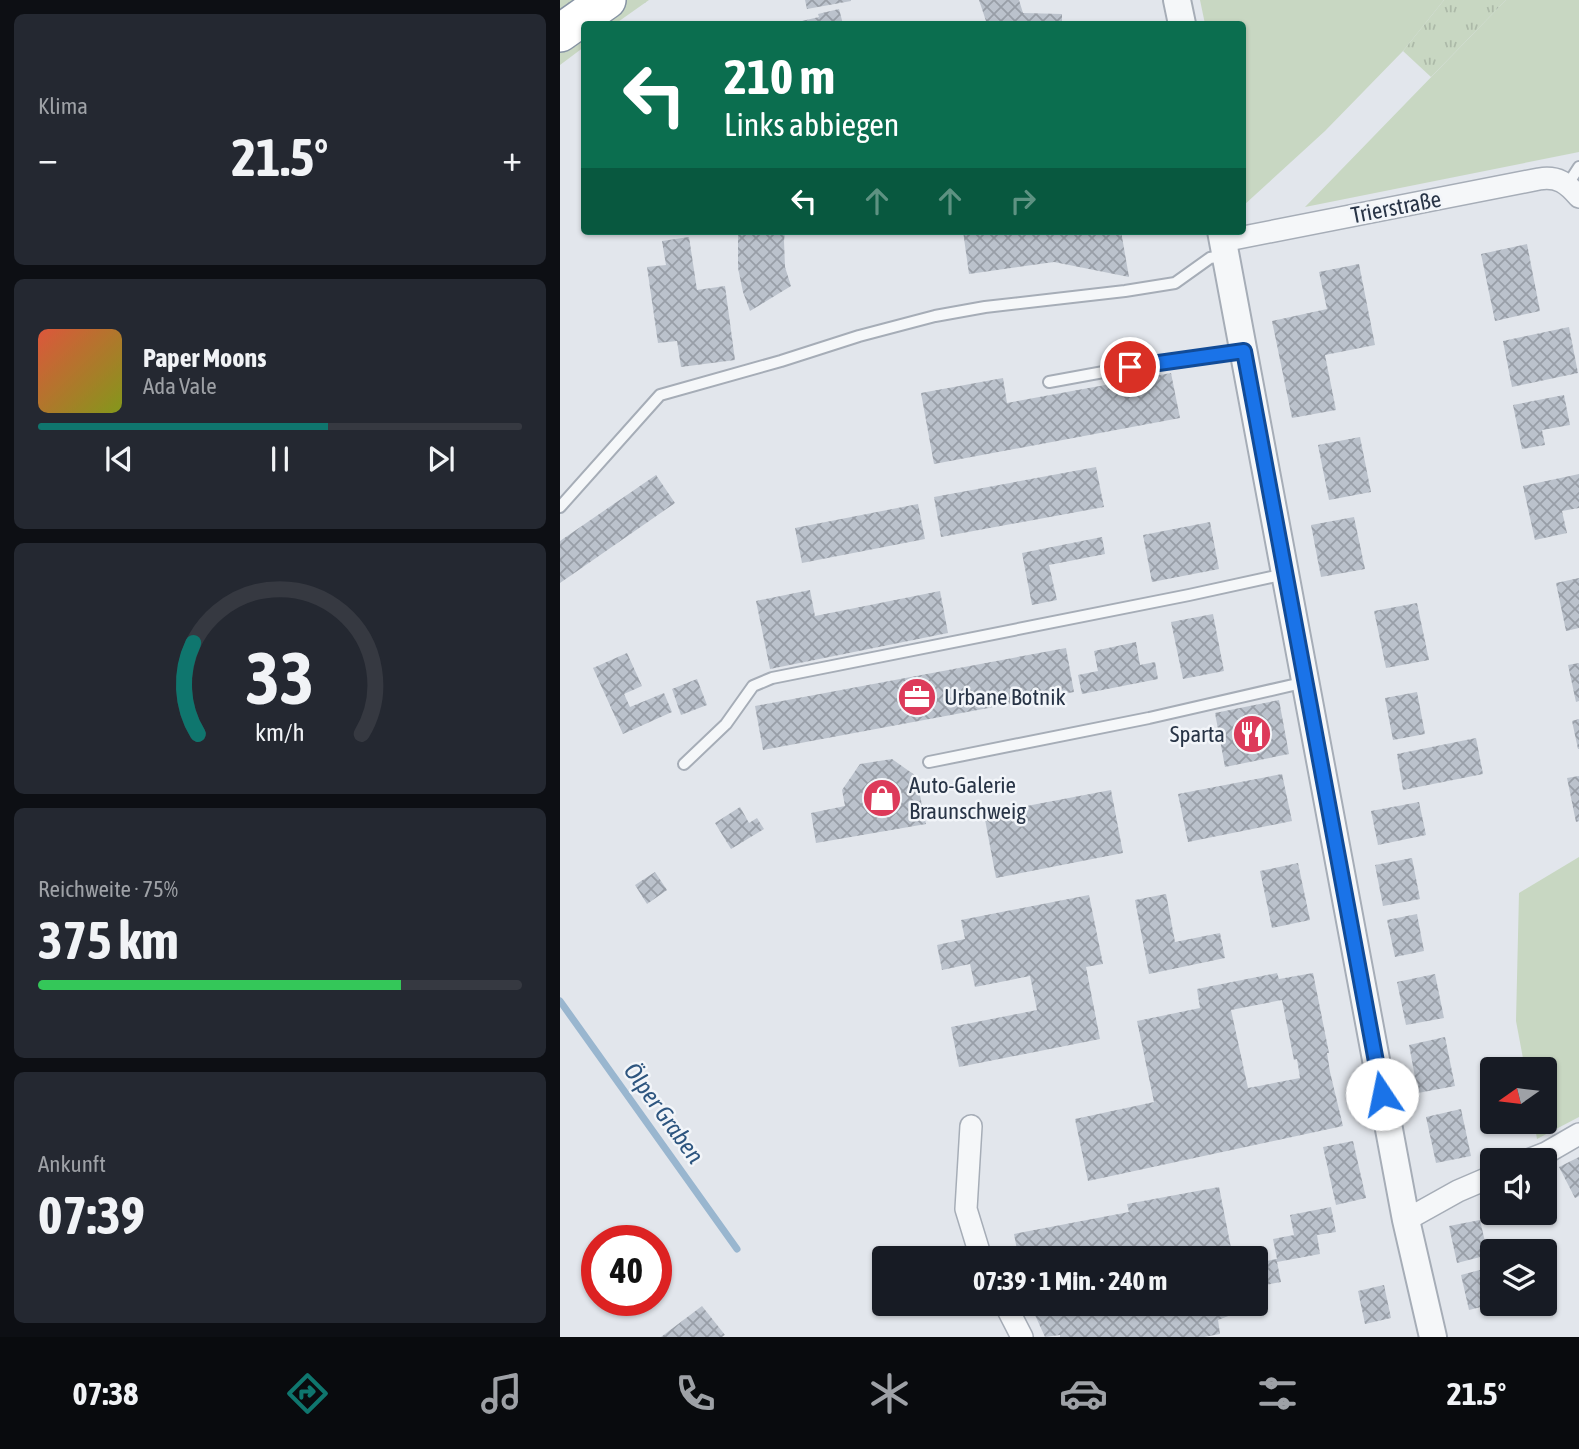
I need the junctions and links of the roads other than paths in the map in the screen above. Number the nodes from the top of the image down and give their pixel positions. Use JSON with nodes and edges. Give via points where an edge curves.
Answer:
{"nodes":[{"id":1,"x":607,"y":0,"type":"edge"},
{"id":2,"x":1177,"y":0,"type":"edge"},
{"id":3,"x":1181,"y":21,"type":"edge"},
{"id":4,"x":560,"y":33,"type":"edge"},
{"id":5,"x":1575,"y":183,"type":"edge"},
{"id":6,"x":1223,"y":242,"type":"edge"},
{"id":7,"x":1244,"y":351,"type":"junction"},
{"id":8,"x":1049,"y":382,"type":"dead end"},
{"id":9,"x":560,"y":507,"type":"edge"},
{"id":10,"x":1285,"y":574,"type":"junction"},
{"id":11,"x":1306,"y":682,"type":"junction"},
{"id":12,"x":929,"y":762,"type":"dead end"},
{"id":13,"x":684,"y":764,"type":"dead end"},
{"id":14,"x":971,"y":1126,"type":"dead end"},
{"id":15,"x":1579,"y":1134,"type":"edge"},
{"id":16,"x":1555,"y":1148,"type":"edge"},
{"id":17,"x":1480,"y":1182,"type":"edge"},
{"id":18,"x":1406,"y":1220,"type":"junction"},
{"id":19,"x":978,"y":1246,"type":"edge"},
{"id":20,"x":1012,"y":1316,"type":"edge"},
{"id":21,"x":1022,"y":1337,"type":"edge"},
{"id":22,"x":1433,"y":1337,"type":"edge"}],
"edges":[{"from":1,"to":4,"type":"highway"},
{"from":2,"to":3,"type":"street"},
{"from":5,"to":6,"type":"street","name":"Trierstraße","via":[[1539,178]]},
{"from":6,"to":7,"type":"street"},
{"from":6,"to":9,"type":"lane","via":[[1210,258],[1175,283],[935,316],[660,395]]},
{"from":7,"to":8,"type":"lane"},
{"from":7,"to":10,"type":"street"},
{"from":10,"to":11,"type":"street"},
{"from":10,"to":13,"type":"lane","via":[[772,678],[753,686],[726,724]]},
{"from":11,"to":12,"type":"lane"},
{"from":11,"to":18,"type":"street"},
{"from":14,"to":19,"type":"street","via":[[967,1209]]},
{"from":15,"to":16,"type":"street"},
{"from":17,"to":18,"type":"street"},
{"from":18,"to":22,"type":"street"},
{"from":20,"to":21,"type":"street"}]}
